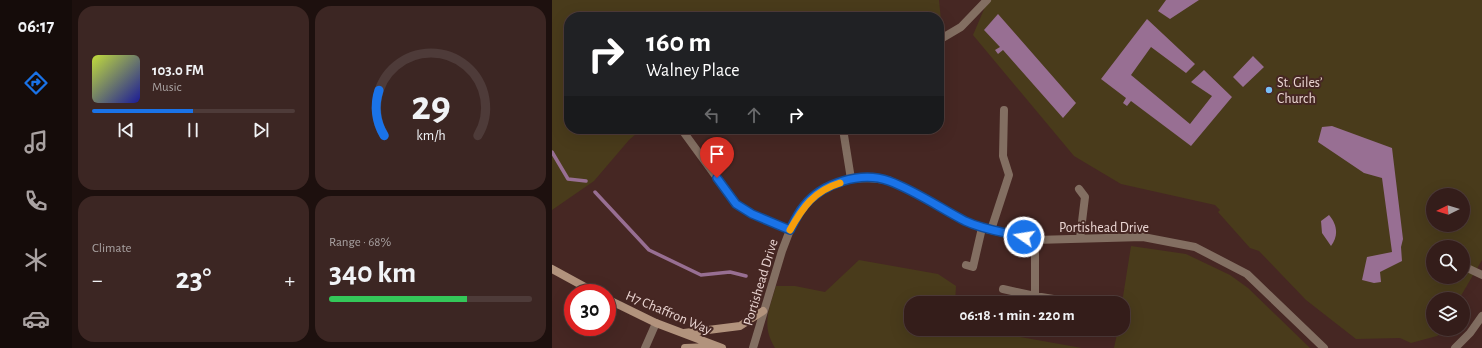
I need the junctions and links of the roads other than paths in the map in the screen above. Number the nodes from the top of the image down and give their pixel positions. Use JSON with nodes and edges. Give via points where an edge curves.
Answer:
{"nodes":[{"id":1,"x":987,"y":0,"type":"edge"},
{"id":2,"x":944,"y":37,"type":"edge"},
{"id":3,"x":1004,"y":110,"type":"dead end"},
{"id":4,"x":685,"y":134,"type":"edge"},
{"id":5,"x":844,"y":134,"type":"edge"},
{"id":6,"x":851,"y":180,"type":"junction"},
{"id":7,"x":1079,"y":189,"type":"dead end"},
{"id":8,"x":982,"y":228,"type":"junction"},
{"id":9,"x":790,"y":230,"type":"junction"},
{"id":10,"x":991,"y":230,"type":"junction"},
{"id":11,"x":1080,"y":238,"type":"junction"},
{"id":12,"x":1036,"y":240,"type":"junction"},
{"id":13,"x":966,"y":265,"type":"dead end"},
{"id":14,"x":552,"y":269,"type":"edge"},
{"id":15,"x":1470,"y":269,"type":"edge"},
{"id":16,"x":1482,"y":275,"type":"edge"},
{"id":17,"x":580,"y":284,"type":"edge"},
{"id":18,"x":1003,"y":289,"type":"dead end"},
{"id":19,"x":1035,"y":296,"type":"joint"},
{"id":20,"x":616,"y":303,"type":"edge"},
{"id":21,"x":763,"y":311,"type":"junction"},
{"id":22,"x":1482,"y":316,"type":"edge"},
{"id":23,"x":656,"y":323,"type":"junction"},
{"id":24,"x":681,"y":334,"type":"junction"},
{"id":25,"x":719,"y":347,"type":"edge"},
{"id":26,"x":645,"y":348,"type":"edge"},
{"id":27,"x":686,"y":348,"type":"edge"},
{"id":28,"x":753,"y":348,"type":"edge"},
{"id":29,"x":1324,"y":348,"type":"edge"},
{"id":30,"x":1455,"y":348,"type":"edge"}],
"edges":[{"from":1,"to":2,"type":"street","via":[[961,27]]},
{"from":3,"to":10,"type":"street","via":[[1003,156],[1009,175]]},
{"from":4,"to":9,"type":"street","via":[[736,204],[752,214]]},
{"from":5,"to":6,"type":"street"},
{"from":6,"to":8,"type":"street","name":"Portishead Drive","via":[[888,180]]},
{"from":6,"to":9,"type":"street","name":"Portishead Drive","via":[[826,187],[804,205]]},
{"from":7,"to":11,"type":"street","via":[[1085,197]]},
{"from":8,"to":10,"type":"street","name":"Portishead Drive"},
{"from":8,"to":13,"type":"street","via":[[973,267]]},
{"from":9,"to":21,"type":"street","name":"Portishead Drive"},
{"from":10,"to":12,"type":"street","name":"Portishead Drive"},
{"from":11,"to":12,"type":"street","name":"Portishead Drive"},
{"from":11,"to":29,"type":"street","name":"Portishead Drive","via":[[1143,238],[1195,247],[1247,274]]},
{"from":12,"to":19,"type":"street"},
{"from":14,"to":17,"type":"street"},
{"from":15,"to":16,"type":"street"},
{"from":18,"to":19,"type":"street"},
{"from":20,"to":23,"type":"street","name":"H7 Chaffron Way"},
{"from":21,"to":24,"type":"street","via":[[740,326]]},
{"from":21,"to":28,"type":"street","name":"Portishead Drive"},
{"from":22,"to":30,"type":"street"},
{"from":23,"to":24,"type":"street","name":"H7 Chaffron Way"},
{"from":23,"to":26,"type":"street"},
{"from":24,"to":25,"type":"street","name":"H7 Chaffron Way"},
{"from":25,"to":27,"type":"street"}]}
